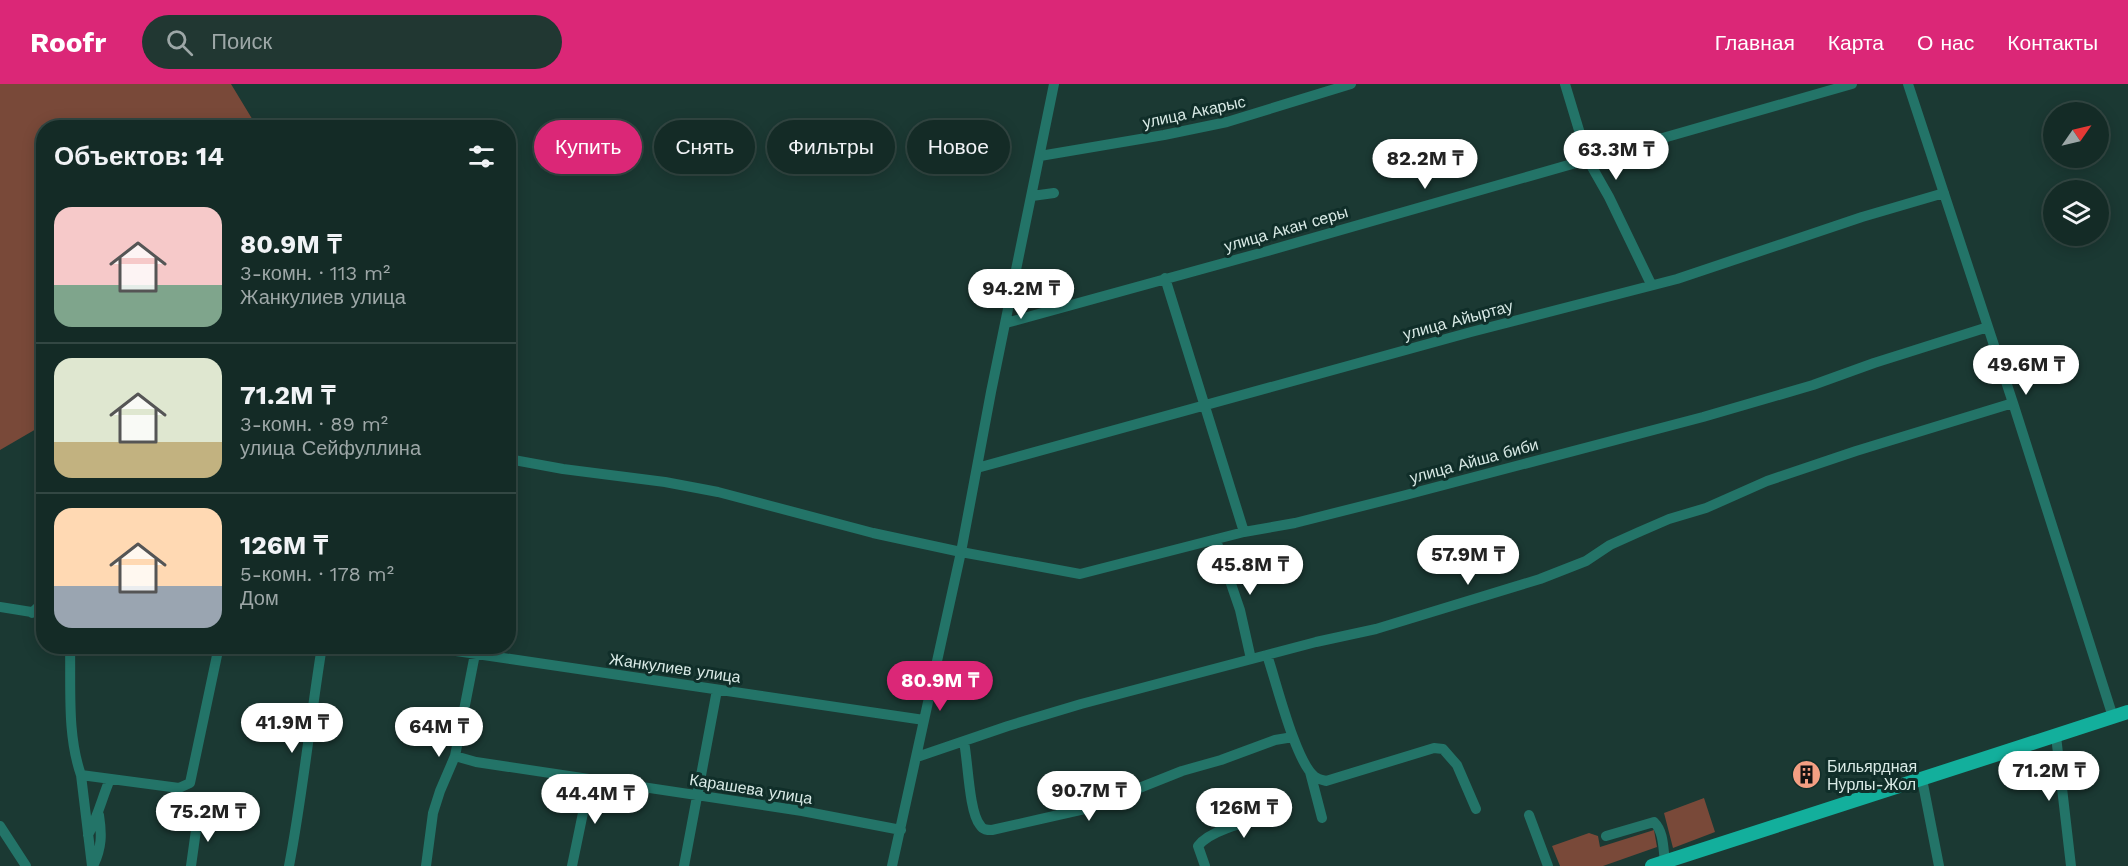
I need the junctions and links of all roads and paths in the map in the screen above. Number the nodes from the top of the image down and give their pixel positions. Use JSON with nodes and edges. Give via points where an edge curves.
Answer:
{"nodes":[{"id":1,"x":1054,"y":84,"type":"edge"},
{"id":2,"x":1351,"y":84,"type":"edge"},
{"id":3,"x":1565,"y":84,"type":"edge"},
{"id":4,"x":1852,"y":84,"type":"edge"},
{"id":5,"x":1908,"y":84,"type":"edge"},
{"id":6,"x":1040,"y":156,"type":"junction"},
{"id":7,"x":1588,"y":160,"type":"junction"},
{"id":8,"x":1054,"y":193,"type":"dead end"},
{"id":9,"x":1944,"y":193,"type":"junction"},
{"id":10,"x":1032,"y":196,"type":"junction"},
{"id":11,"x":1165,"y":278,"type":"junction"},
{"id":12,"x":1651,"y":284,"type":"junction"},
{"id":13,"x":1006,"y":323,"type":"junction"},
{"id":14,"x":1988,"y":327,"type":"junction"},
{"id":15,"x":2013,"y":403,"type":"junction"},
{"id":16,"x":1205,"y":406,"type":"junction"},
{"id":17,"x":516,"y":460,"type":"edge"},
{"id":18,"x":977,"y":468,"type":"junction"},
{"id":19,"x":1244,"y":532,"type":"junction"},
{"id":20,"x":1216,"y":540,"type":"junction"},
{"id":21,"x":961,"y":552,"type":"junction"},
{"id":22,"x":0,"y":607,"type":"edge"},
{"id":23,"x":36,"y":609,"type":"edge"},
{"id":24,"x":32,"y":613,"type":"junction"},
{"id":25,"x":36,"y":613,"type":"edge"},
{"id":26,"x":70,"y":654,"type":"edge"},
{"id":27,"x":217,"y":654,"type":"edge"},
{"id":28,"x":321,"y":654,"type":"edge"},
{"id":29,"x":475,"y":654,"type":"joint"},
{"id":30,"x":1267,"y":655,"type":"junction"},
{"id":31,"x":1251,"y":659,"type":"junction"},
{"id":32,"x":717,"y":690,"type":"junction"},
{"id":33,"x":2128,"y":712,"type":"edge"},
{"id":34,"x":2113,"y":717,"type":"junction"},
{"id":35,"x":924,"y":720,"type":"junction"},
{"id":36,"x":2056,"y":736,"type":"junction"},
{"id":37,"x":1293,"y":737,"type":"junction"},
{"id":38,"x":964,"y":742,"type":"junction"},
{"id":39,"x":455,"y":756,"type":"junction"},
{"id":40,"x":917,"y":758,"type":"junction"},
{"id":41,"x":1310,"y":772,"type":"junction"},
{"id":42,"x":81,"y":775,"type":"junction"},
{"id":43,"x":110,"y":779,"type":"junction"},
{"id":44,"x":590,"y":779,"type":"junction"},
{"id":45,"x":1922,"y":779,"type":"junction"},
{"id":46,"x":697,"y":795,"type":"junction"},
{"id":47,"x":1476,"y":809,"type":"dead end"},
{"id":48,"x":204,"y":812,"type":"dead end"},
{"id":49,"x":1281,"y":813,"type":"dead end"},
{"id":50,"x":99,"y":815,"type":"junction"},
{"id":51,"x":1529,"y":815,"type":"dead end"},
{"id":52,"x":1322,"y":818,"type":"dead end"},
{"id":53,"x":0,"y":826,"type":"edge"},
{"id":54,"x":901,"y":830,"type":"junction"},
{"id":55,"x":88,"y":835,"type":"junction"},
{"id":56,"x":1606,"y":836,"type":"dead end"},
{"id":57,"x":1659,"y":864,"type":"edge"},
{"id":58,"x":26,"y":866,"type":"edge"},
{"id":59,"x":93,"y":866,"type":"edge"},
{"id":60,"x":191,"y":866,"type":"edge"},
{"id":61,"x":289,"y":866,"type":"edge"},
{"id":62,"x":426,"y":866,"type":"edge"},
{"id":63,"x":572,"y":866,"type":"edge"},
{"id":64,"x":684,"y":866,"type":"edge"},
{"id":65,"x":892,"y":866,"type":"edge"},
{"id":66,"x":1205,"y":866,"type":"edge"},
{"id":67,"x":1548,"y":866,"type":"edge"},
{"id":68,"x":1939,"y":866,"type":"edge"},
{"id":69,"x":2072,"y":866,"type":"edge"}],
"edges":[{"from":1,"to":6,"type":"street"},
{"from":2,"to":6,"type":"street","name":"улица Акарыс","via":[[1227,122]]},
{"from":3,"to":7,"type":"street"},
{"from":4,"to":7,"type":"street","name":"улица Акан серы"},
{"from":5,"to":9,"type":"street"},
{"from":6,"to":10,"type":"street"},
{"from":7,"to":11,"type":"street","name":"улица Акан серы"},
{"from":7,"to":12,"type":"street"},
{"from":8,"to":10,"type":"street"},
{"from":9,"to":12,"type":"street","name":"улица Айыртау"},
{"from":9,"to":14,"type":"street"},
{"from":10,"to":13,"type":"street"},
{"from":11,"to":13,"type":"street","name":"улица Акан серы"},
{"from":11,"to":16,"type":"street"},
{"from":12,"to":16,"type":"street","name":"улица Айыртау"},
{"from":13,"to":18,"type":"street"},
{"from":14,"to":15,"type":"street"},
{"from":14,"to":19,"type":"street","name":"улица Айша биби","via":[[1726,410],[1391,499]]},
{"from":15,"to":30,"type":"street","via":[[1767,481],[1707,508],[1639,531],[1586,561],[1540,579],[1376,629]]},
{"from":15,"to":34,"type":"street"},
{"from":16,"to":18,"type":"street","name":"улица Айыртау"},
{"from":16,"to":19,"type":"street"},
{"from":17,"to":21,"type":"street","name":"улица Айша биби","via":[[718,492]]},
{"from":18,"to":21,"type":"street"},
{"from":19,"to":20,"type":"street","name":"улица Айша биби"},
{"from":20,"to":21,"type":"street","name":"улица Айша биби","via":[[1080,574]]},
{"from":20,"to":31,"type":"street","via":[[1240,610]]},
{"from":21,"to":35,"type":"street"},
{"from":22,"to":24,"type":"street"},
{"from":23,"to":24,"type":"street"},
{"from":24,"to":25,"type":"street"},
{"from":26,"to":42,"type":"street","via":[[72,730]]},
{"from":27,"to":43,"type":"street","via":[[190,783],[179,788]]},
{"from":28,"to":61,"type":"street"},
{"from":29,"to":32,"type":"street","name":"Жанкулиев улица"},
{"from":29,"to":39,"type":"street"},
{"from":30,"to":31,"type":"street"},
{"from":30,"to":37,"type":"street"},
{"from":31,"to":38,"type":"street","via":[[1093,701]]},
{"from":32,"to":35,"type":"street","name":"Жанкулиев улица"},
{"from":32,"to":46,"type":"street"},
{"from":33,"to":34,"type":"main road"},
{"from":34,"to":36,"type":"main road"},
{"from":35,"to":40,"type":"street"},
{"from":36,"to":45,"type":"main road"},
{"from":36,"to":69,"type":"street"},
{"from":37,"to":38,"type":"street","via":[[1182,771],[1089,808],[992,830],[984,830],[975,815]]},
{"from":37,"to":41,"type":"street"},
{"from":38,"to":40,"type":"street"},
{"from":39,"to":44,"type":"street","name":"Карашева улица"},
{"from":39,"to":62,"type":"street","via":[[433,813]]},
{"from":40,"to":54,"type":"street"},
{"from":41,"to":47,"type":"street","via":[[1326,781],[1434,748],[1443,749],[1457,765]]},
{"from":41,"to":52,"type":"street"},
{"from":42,"to":43,"type":"street"},
{"from":42,"to":55,"type":"street"},
{"from":43,"to":50,"type":"street"},
{"from":44,"to":46,"type":"street","name":"Карашева улица"},
{"from":44,"to":63,"type":"street"},
{"from":45,"to":57,"type":"main road"},
{"from":45,"to":68,"type":"street"},
{"from":46,"to":54,"type":"street","name":"Карашева улица"},
{"from":46,"to":64,"type":"street"},
{"from":48,"to":60,"type":"street","via":[[197,823]]},
{"from":49,"to":66,"type":"street","via":[[1203,840],[1198,846]]},
{"from":50,"to":55,"type":"street"},
{"from":50,"to":59,"type":"street","via":[[102,836]]},
{"from":51,"to":67,"type":"street"},
{"from":53,"to":58,"type":"street"},
{"from":54,"to":65,"type":"street"},
{"from":55,"to":59,"type":"street"},
{"from":56,"to":57,"type":"street","via":[[1654,822],[1662,837]]}]}
